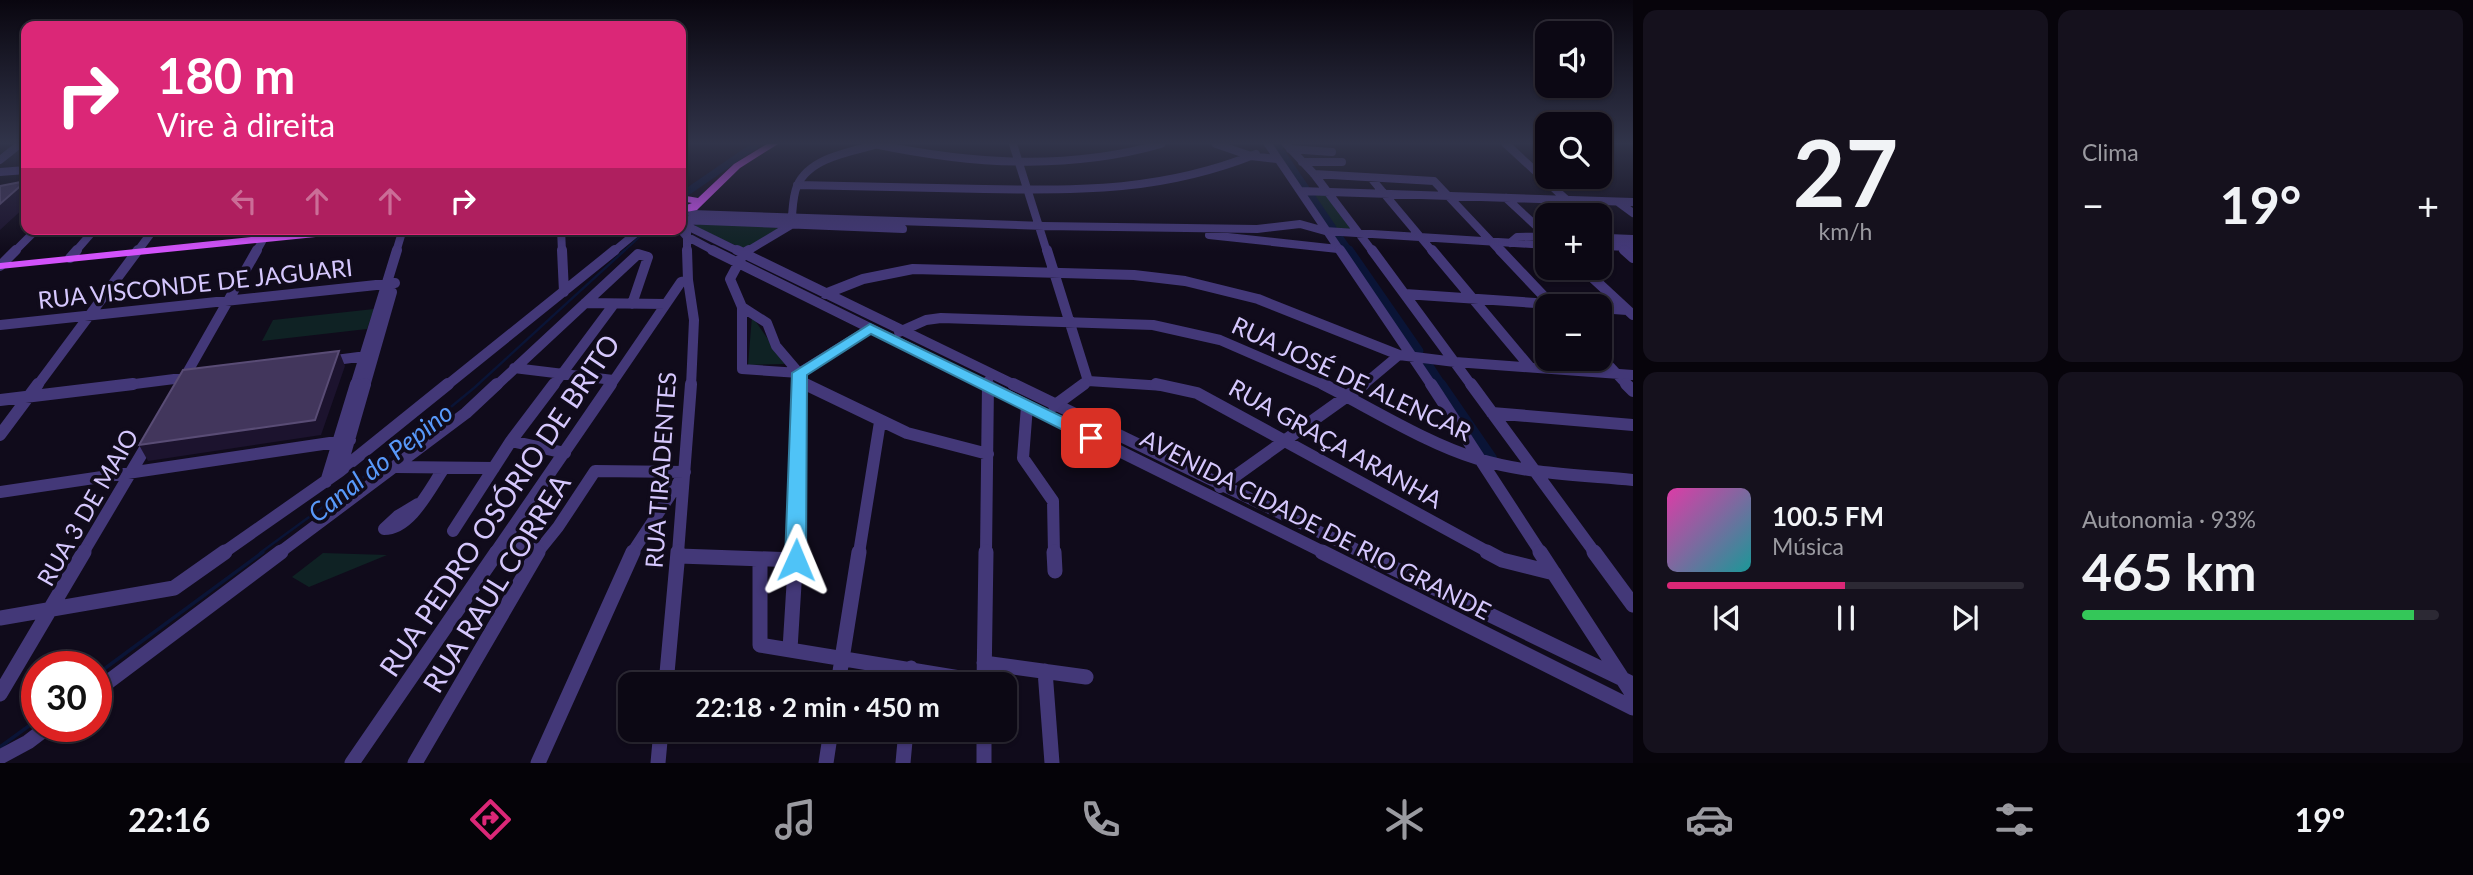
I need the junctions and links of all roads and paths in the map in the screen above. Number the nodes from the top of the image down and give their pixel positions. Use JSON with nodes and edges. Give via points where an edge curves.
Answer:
{"nodes":[{"id":1,"x":725,"y":180,"type":"edge"},
{"id":2,"x":802,"y":180,"type":"edge"},
{"id":3,"x":1025,"y":180,"type":"edge"},
{"id":4,"x":1185,"y":180,"type":"edge"},
{"id":5,"x":1292,"y":180,"type":"edge"},
{"id":6,"x":1318,"y":180,"type":"edge"},
{"id":7,"x":1372,"y":180,"type":"edge"},
{"id":8,"x":1405,"y":180,"type":"edge"},
{"id":9,"x":1544,"y":180,"type":"edge"},
{"id":10,"x":797,"y":185,"type":"junction"},
{"id":11,"x":1028,"y":191,"type":"junction"},
{"id":12,"x":1300,"y":191,"type":"junction"},
{"id":13,"x":1328,"y":192,"type":"junction"},
{"id":14,"x":1386,"y":195,"type":"junction"},
{"id":15,"x":1447,"y":196,"type":"junction"},
{"id":16,"x":686,"y":198,"type":"edge"},
{"id":17,"x":1506,"y":198,"type":"junction"},
{"id":18,"x":1565,"y":200,"type":"junction"},
{"id":19,"x":1618,"y":202,"type":"junction"},
{"id":20,"x":1633,"y":202,"type":"edge"},
{"id":21,"x":1569,"y":203,"type":"edge"},
{"id":22,"x":1633,"y":213,"type":"edge"},
{"id":23,"x":689,"y":221,"type":"edge"},
{"id":24,"x":791,"y":222,"type":"junction"},
{"id":25,"x":1535,"y":225,"type":"edge"},
{"id":26,"x":1040,"y":229,"type":"junction"},
{"id":27,"x":1232,"y":229,"type":"junction"},
{"id":28,"x":1325,"y":231,"type":"junction"},
{"id":29,"x":1358,"y":232,"type":"junction"},
{"id":30,"x":31,"y":235,"type":"edge"},
{"id":31,"x":90,"y":235,"type":"edge"},
{"id":32,"x":149,"y":235,"type":"edge"},
{"id":33,"x":259,"y":235,"type":"edge"},
{"id":34,"x":265,"y":235,"type":"edge"},
{"id":35,"x":402,"y":235,"type":"edge"},
{"id":36,"x":407,"y":235,"type":"edge"},
{"id":37,"x":561,"y":235,"type":"edge"},
{"id":38,"x":634,"y":235,"type":"edge"},
{"id":39,"x":1209,"y":235,"type":"junction"},
{"id":40,"x":1535,"y":236,"type":"edge"},
{"id":41,"x":1421,"y":237,"type":"junction"},
{"id":42,"x":1612,"y":238,"type":"edge"},
{"id":43,"x":1633,"y":239,"type":"edge"},
{"id":44,"x":1612,"y":242,"type":"edge"},
{"id":45,"x":1492,"y":243,"type":"junction"},
{"id":46,"x":1510,"y":244,"type":"junction"},
{"id":47,"x":1535,"y":245,"type":"edge"},
{"id":48,"x":704,"y":246,"type":"junction"},
{"id":49,"x":1612,"y":246,"type":"edge"},
{"id":50,"x":1620,"y":246,"type":"junction"},
{"id":51,"x":1633,"y":247,"type":"edge"},
{"id":52,"x":1338,"y":249,"type":"junction"},
{"id":53,"x":136,"y":252,"type":"junction"},
{"id":54,"x":687,"y":254,"type":"junction"},
{"id":55,"x":398,"y":257,"type":"junction"},
{"id":56,"x":740,"y":257,"type":"junction"},
{"id":57,"x":1633,"y":257,"type":"edge"},
{"id":58,"x":70,"y":258,"type":"junction"},
{"id":59,"x":0,"y":266,"type":"edge"},
{"id":60,"x":1052,"y":272,"type":"junction"},
{"id":61,"x":688,"y":280,"type":"junction"},
{"id":62,"x":1595,"y":280,"type":"edge"},
{"id":63,"x":391,"y":283,"type":"junction"},
{"id":64,"x":564,"y":292,"type":"junction"},
{"id":65,"x":829,"y":293,"type":"junction"},
{"id":66,"x":1405,"y":294,"type":"junction"},
{"id":67,"x":1541,"y":294,"type":"edge"},
{"id":68,"x":813,"y":299,"type":"junction"},
{"id":69,"x":1472,"y":299,"type":"junction"},
{"id":70,"x":228,"y":300,"type":"junction"},
{"id":71,"x":585,"y":303,"type":"junction"},
{"id":72,"x":614,"y":304,"type":"junction"},
{"id":73,"x":632,"y":304,"type":"junction"},
{"id":74,"x":666,"y":304,"type":"junction"},
{"id":75,"x":1535,"y":304,"type":"edge"},
{"id":76,"x":742,"y":307,"type":"junction"},
{"id":77,"x":1612,"y":310,"type":"edge"},
{"id":78,"x":1631,"y":312,"type":"edge"},
{"id":79,"x":91,"y":315,"type":"junction"},
{"id":80,"x":1070,"y":322,"type":"junction"},
{"id":81,"x":0,"y":325,"type":"edge"},
{"id":82,"x":870,"y":328,"type":"junction"},
{"id":83,"x":904,"y":330,"type":"junction"},
{"id":84,"x":890,"y":338,"type":"junction"},
{"id":85,"x":1399,"y":355,"type":"junction"},
{"id":86,"x":369,"y":356,"type":"junction"},
{"id":87,"x":1413,"y":357,"type":"junction"},
{"id":88,"x":1455,"y":362,"type":"junction"},
{"id":89,"x":313,"y":363,"type":"edge"},
{"id":90,"x":1530,"y":367,"type":"junction"},
{"id":91,"x":514,"y":368,"type":"junction"},
{"id":92,"x":1612,"y":370,"type":"edge"},
{"id":93,"x":989,"y":372,"type":"junction"},
{"id":94,"x":561,"y":374,"type":"junction"},
{"id":95,"x":1616,"y":374,"type":"junction"},
{"id":96,"x":1633,"y":375,"type":"edge"},
{"id":97,"x":799,"y":377,"type":"junction"},
{"id":98,"x":613,"y":380,"type":"junction"},
{"id":99,"x":1088,"y":381,"type":"junction"},
{"id":100,"x":987,"y":387,"type":"junction"},
{"id":101,"x":1633,"y":391,"type":"edge"},
{"id":102,"x":30,"y":397,"type":"junction"},
{"id":103,"x":1347,"y":398,"type":"junction"},
{"id":104,"x":0,"y":400,"type":"edge"},
{"id":105,"x":1056,"y":404,"type":"junction"},
{"id":106,"x":1027,"y":406,"type":"junction"},
{"id":107,"x":1492,"y":413,"type":"junction"},
{"id":108,"x":1044,"y":415,"type":"junction"},
{"id":109,"x":880,"y":422,"type":"junction"},
{"id":110,"x":158,"y":425,"type":"edge"},
{"id":111,"x":1633,"y":425,"type":"edge"},
{"id":112,"x":0,"y":435,"type":"edge"},
{"id":113,"x":344,"y":441,"type":"junction"},
{"id":114,"x":511,"y":441,"type":"junction"},
{"id":115,"x":1287,"y":441,"type":"junction"},
{"id":116,"x":565,"y":453,"type":"junction"},
{"id":117,"x":988,"y":454,"type":"junction"},
{"id":118,"x":1479,"y":460,"type":"junction"},
{"id":119,"x":396,"y":467,"type":"junction"},
{"id":120,"x":444,"y":468,"type":"junction"},
{"id":121,"x":494,"y":468,"type":"junction"},
{"id":122,"x":340,"y":471,"type":"junction"},
{"id":123,"x":1535,"y":471,"type":"junction"},
{"id":124,"x":132,"y":472,"type":"junction"},
{"id":125,"x":685,"y":472,"type":"junction"},
{"id":126,"x":326,"y":482,"type":"junction"},
{"id":127,"x":1631,"y":482,"type":"edge"},
{"id":128,"x":1223,"y":484,"type":"junction"},
{"id":129,"x":0,"y":492,"type":"edge"},
{"id":130,"x":1209,"y":495,"type":"junction"},
{"id":131,"x":418,"y":503,"type":"dead end"},
{"id":132,"x":453,"y":531,"type":"dead end"},
{"id":133,"x":503,"y":543,"type":"junction"},
{"id":134,"x":539,"y":550,"type":"junction"},
{"id":135,"x":679,"y":556,"type":"junction"},
{"id":136,"x":760,"y":559,"type":"junction"},
{"id":137,"x":796,"y":560,"type":"junction"},
{"id":138,"x":1055,"y":571,"type":"dead end"},
{"id":139,"x":1554,"y":573,"type":"junction"},
{"id":140,"x":1630,"y":598,"type":"edge"},
{"id":141,"x":52,"y":610,"type":"junction"},
{"id":142,"x":0,"y":618,"type":"edge"},
{"id":143,"x":1556,"y":646,"type":"junction"},
{"id":144,"x":790,"y":649,"type":"junction"},
{"id":145,"x":842,"y":658,"type":"junction"},
{"id":146,"x":984,"y":663,"type":"junction"},
{"id":147,"x":1547,"y":666,"type":"junction"},
{"id":148,"x":1045,"y":671,"type":"junction"},
{"id":149,"x":667,"y":672,"type":"edge"},
{"id":150,"x":840,"y":672,"type":"edge"},
{"id":151,"x":895,"y":672,"type":"edge"},
{"id":152,"x":984,"y":672,"type":"edge"},
{"id":153,"x":1086,"y":677,"type":"dead end"},
{"id":154,"x":112,"y":679,"type":"edge"},
{"id":155,"x":1628,"y":681,"type":"edge"},
{"id":156,"x":0,"y":694,"type":"edge"},
{"id":157,"x":1633,"y":695,"type":"edge"},
{"id":158,"x":1633,"y":708,"type":"edge"},
{"id":159,"x":28,"y":742,"type":"edge"},
{"id":160,"x":660,"y":742,"type":"edge"},
{"id":161,"x":829,"y":742,"type":"edge"},
{"id":162,"x":905,"y":742,"type":"edge"},
{"id":163,"x":984,"y":742,"type":"edge"},
{"id":164,"x":0,"y":757,"type":"edge"},
{"id":165,"x":352,"y":763,"type":"edge"},
{"id":166,"x":415,"y":763,"type":"edge"},
{"id":167,"x":538,"y":763,"type":"edge"},
{"id":168,"x":658,"y":763,"type":"edge"},
{"id":169,"x":825,"y":763,"type":"edge"},
{"id":170,"x":903,"y":763,"type":"edge"},
{"id":171,"x":984,"y":763,"type":"edge"},
{"id":172,"x":1052,"y":763,"type":"edge"}],
"edges":[{"from":1,"to":23,"type":"main road"},
{"from":2,"to":10,"type":"street"},
{"from":3,"to":11,"type":"street"},
{"from":4,"to":11,"type":"street","via":[[1094,191]]},
{"from":5,"to":12,"type":"street"},
{"from":6,"to":13,"type":"street"},
{"from":7,"to":14,"type":"street"},
{"from":8,"to":15,"type":"street","via":[[1434,181]]},
{"from":9,"to":18,"type":"street"},
{"from":10,"to":11,"type":"street"},
{"from":10,"to":24,"type":"street"},
{"from":11,"to":26,"type":"street"},
{"from":12,"to":13,"type":"street"},
{"from":12,"to":28,"type":"street"},
{"from":13,"to":14,"type":"street"},
{"from":13,"to":29,"type":"street"},
{"from":14,"to":15,"type":"street"},
{"from":14,"to":41,"type":"street"},
{"from":15,"to":17,"type":"street"},
{"from":15,"to":45,"type":"street"},
{"from":16,"to":23,"type":"main road","via":[[693,198]]},
{"from":17,"to":18,"type":"street"},
{"from":17,"to":25,"type":"street"},
{"from":18,"to":19,"type":"street"},
{"from":18,"to":21,"type":"street"},
{"from":19,"to":20,"type":"street"},
{"from":19,"to":22,"type":"street"},
{"from":23,"to":24,"type":"street"},
{"from":23,"to":48,"type":"street","name":"AVENIDA CIDADE DE RIO GRANDE"},
{"from":23,"to":54,"type":"street","name":"RUA TIRADENTES"},
{"from":23,"to":56,"type":"street","name":"AVENIDA CIDADE DE RIO GRANDE"},
{"from":24,"to":26,"type":"street"},
{"from":24,"to":56,"type":"street"},
{"from":26,"to":27,"type":"street"},
{"from":26,"to":39,"type":"street"},
{"from":26,"to":60,"type":"street"},
{"from":27,"to":28,"type":"street","via":[[1300,224]]},
{"from":27,"to":39,"type":"street"},
{"from":28,"to":29,"type":"street"},
{"from":28,"to":52,"type":"street"},
{"from":29,"to":41,"type":"street"},
{"from":29,"to":66,"type":"street"},
{"from":30,"to":59,"type":"street"},
{"from":31,"to":58,"type":"street"},
{"from":32,"to":53,"type":"street"},
{"from":33,"to":53,"type":"main road"},
{"from":34,"to":70,"type":"street"},
{"from":35,"to":55,"type":"street"},
{"from":36,"to":55,"type":"street"},
{"from":37,"to":64,"type":"street"},
{"from":38,"to":64,"type":"street"},
{"from":39,"to":52,"type":"street"},
{"from":40,"to":46,"type":"street","via":[[1517,237]]},
{"from":41,"to":45,"type":"street"},
{"from":41,"to":69,"type":"street"},
{"from":42,"to":43,"type":"street"},
{"from":44,"to":50,"type":"street"},
{"from":45,"to":46,"type":"street"},
{"from":45,"to":67,"type":"street"},
{"from":46,"to":47,"type":"street"},
{"from":48,"to":54,"type":"street","via":[[691,246]]},
{"from":48,"to":56,"type":"street","name":"AVENIDA CIDADE DE RIO GRANDE"},
{"from":49,"to":50,"type":"street"},
{"from":50,"to":51,"type":"street"},
{"from":50,"to":57,"type":"street"},
{"from":52,"to":87,"type":"street"},
{"from":53,"to":58,"type":"main road"},
{"from":53,"to":79,"type":"street"},
{"from":54,"to":61,"type":"street","name":"RUA TIRADENTES"},
{"from":55,"to":63,"type":"street"},
{"from":56,"to":65,"type":"street","name":"AVENIDA CIDADE DE RIO GRANDE"},
{"from":56,"to":68,"type":"street","name":"AVENIDA CIDADE DE RIO GRANDE"},
{"from":56,"to":76,"type":"street","via":[[730,279]]},
{"from":58,"to":59,"type":"main road"},
{"from":60,"to":65,"type":"street","via":[[914,269],[863,279]]},
{"from":60,"to":80,"type":"street"},
{"from":60,"to":85,"type":"street","via":[[1134,275],[1222,289],[1294,311]]},
{"from":61,"to":74,"type":"street","name":"RUA PEDRO OSÓRIO DE BRITO","via":[[681,282]]},
{"from":61,"to":125,"type":"street","name":"RUA TIRADENTES","via":[[694,320]]},
{"from":62,"to":78,"type":"street"},
{"from":63,"to":70,"type":"street","name":"RUA VISCONDE DE JAGUARI"},
{"from":63,"to":86,"type":"street"},
{"from":64,"to":122,"type":"street"},
{"from":65,"to":68,"type":"street"},
{"from":65,"to":83,"type":"street","name":"AVENIDA CIDADE DE RIO GRANDE"},
{"from":66,"to":69,"type":"street"},
{"from":66,"to":88,"type":"street"},
{"from":68,"to":82,"type":"street","name":"AVENIDA CIDADE DE RIO GRANDE"},
{"from":69,"to":75,"type":"street"},
{"from":69,"to":90,"type":"street"},
{"from":70,"to":79,"type":"street","name":"RUA VISCONDE DE JAGUARI"},
{"from":70,"to":102,"type":"street","via":[[186,382]]},
{"from":71,"to":72,"type":"street"},
{"from":71,"to":73,"type":"street","via":[[638,254],[648,257]]},
{"from":71,"to":91,"type":"street"},
{"from":72,"to":73,"type":"street"},
{"from":72,"to":94,"type":"street"},
{"from":73,"to":74,"type":"street"},
{"from":74,"to":98,"type":"street","name":"RUA PEDRO OSÓRIO DE BRITO"},
{"from":76,"to":97,"type":"street","via":[[768,323],[776,346]]},
{"from":76,"to":97,"type":"street","via":[[741,369]]},
{"from":77,"to":78,"type":"street"},
{"from":79,"to":81,"type":"street","name":"RUA VISCONDE DE JAGUARI"},
{"from":79,"to":102,"type":"street"},
{"from":80,"to":83,"type":"street","name":"RUA JOSÉ DE ALENCAR","via":[[942,318]]},
{"from":80,"to":99,"type":"street"},
{"from":80,"to":103,"type":"street","name":"RUA JOSÉ DE ALENCAR","via":[[1153,324],[1221,339]]},
{"from":82,"to":84,"type":"street","name":"AVENIDA CIDADE DE RIO GRANDE"},
{"from":82,"to":97,"type":"street"},
{"from":83,"to":84,"type":"street","name":"RUA JOSÉ DE ALENCAR"},
{"from":83,"to":93,"type":"street","name":"AVENIDA CIDADE DE RIO GRANDE"},
{"from":84,"to":100,"type":"street","name":"AVENIDA CIDADE DE RIO GRANDE"},
{"from":85,"to":87,"type":"street"},
{"from":85,"to":103,"type":"street"},
{"from":86,"to":89,"type":"street"},
{"from":86,"to":113,"type":"street"},
{"from":87,"to":88,"type":"street"},
{"from":87,"to":118,"type":"street"},
{"from":88,"to":90,"type":"street"},
{"from":88,"to":107,"type":"street"},
{"from":90,"to":95,"type":"street"},
{"from":91,"to":94,"type":"street"},
{"from":91,"to":119,"type":"street","via":[[466,413]]},
{"from":92,"to":95,"type":"street"},
{"from":93,"to":100,"type":"street"},
{"from":93,"to":105,"type":"street","name":"AVENIDA CIDADE DE RIO GRANDE"},
{"from":94,"to":98,"type":"street"},
{"from":94,"to":114,"type":"street"},
{"from":95,"to":96,"type":"street"},
{"from":95,"to":101,"type":"street"},
{"from":97,"to":109,"type":"street"},
{"from":97,"to":137,"type":"street"},
{"from":98,"to":116,"type":"street","name":"RUA PEDRO OSÓRIO DE BRITO"},
{"from":99,"to":105,"type":"street"},
{"from":99,"to":115,"type":"street","name":"RUA GRAÇA ARANHA","via":[[1152,383],[1197,393]]},
{"from":100,"to":106,"type":"street","name":"AVENIDA CIDADE DE RIO GRANDE"},
{"from":100,"to":117,"type":"street"},
{"from":102,"to":104,"type":"street"},
{"from":102,"to":112,"type":"street"},
{"from":103,"to":115,"type":"street"},
{"from":103,"to":118,"type":"street","name":"RUA JOSÉ DE ALENCAR"},
{"from":105,"to":108,"type":"street"},
{"from":105,"to":128,"type":"street","name":"AVENIDA CIDADE DE RIO GRANDE"},
{"from":106,"to":108,"type":"street","name":"AVENIDA CIDADE DE RIO GRANDE"},
{"from":106,"to":138,"type":"street","via":[[1023,458],[1053,501]]},
{"from":107,"to":111,"type":"street"},
{"from":107,"to":123,"type":"street"},
{"from":108,"to":130,"type":"street","name":"AVENIDA CIDADE DE RIO GRANDE"},
{"from":109,"to":117,"type":"street","via":[[937,443]]},
{"from":109,"to":145,"type":"street"},
{"from":110,"to":124,"type":"street","name":"RUA 3 DE MAIO"},
{"from":113,"to":122,"type":"street"},
{"from":113,"to":124,"type":"street"},
{"from":113,"to":126,"type":"street"},
{"from":114,"to":116,"type":"street"},
{"from":114,"to":121,"type":"street"},
{"from":115,"to":128,"type":"street"},
{"from":115,"to":139,"type":"street","name":"RUA GRAÇA ARANHA","via":[[1502,560]]},
{"from":116,"to":133,"type":"street","name":"RUA PEDRO OSÓRIO DE BRITO"},
{"from":117,"to":146,"type":"street"},
{"from":118,"to":123,"type":"street","name":"RUA JOSÉ DE ALENCAR"},
{"from":118,"to":139,"type":"street"},
{"from":119,"to":120,"type":"street"},
{"from":119,"to":154,"type":"street"},
{"from":120,"to":121,"type":"street"},
{"from":120,"to":131,"type":"street"},
{"from":121,"to":132,"type":"street"},
{"from":122,"to":126,"type":"street"},
{"from":123,"to":127,"type":"street","name":"RUA JOSÉ DE ALENCAR"},
{"from":123,"to":140,"type":"street"},
{"from":124,"to":129,"type":"street"},
{"from":124,"to":141,"type":"street","name":"RUA 3 DE MAIO"},
{"from":125,"to":134,"type":"street","name":"RUA RAUL CORREA","via":[[595,471]]},
{"from":125,"to":135,"type":"street","name":"RUA TIRADENTES"},
{"from":125,"to":167,"type":"street","via":[[638,543]]},
{"from":126,"to":141,"type":"street","via":[[174,589]]},
{"from":128,"to":130,"type":"street"},
{"from":128,"to":143,"type":"street","name":"AVENIDA CIDADE DE RIO GRANDE"},
{"from":130,"to":147,"type":"street","name":"AVENIDA CIDADE DE RIO GRANDE"},
{"from":133,"to":134,"type":"street"},
{"from":133,"to":165,"type":"street","name":"RUA PEDRO OSÓRIO DE BRITO"},
{"from":134,"to":166,"type":"street","name":"RUA RAUL CORREA"},
{"from":135,"to":136,"type":"street"},
{"from":135,"to":149,"type":"street","name":"RUA TIRADENTES"},
{"from":136,"to":137,"type":"street"},
{"from":136,"to":144,"type":"street","via":[[760,645]]},
{"from":137,"to":144,"type":"street"},
{"from":139,"to":155,"type":"street"},
{"from":141,"to":142,"type":"street"},
{"from":141,"to":156,"type":"street","name":"RUA 3 DE MAIO"},
{"from":143,"to":147,"type":"street"},
{"from":143,"to":155,"type":"street","name":"AVENIDA CIDADE DE RIO GRANDE"},
{"from":144,"to":145,"type":"street"},
{"from":145,"to":150,"type":"street"},
{"from":145,"to":151,"type":"street"},
{"from":146,"to":148,"type":"street"},
{"from":146,"to":152,"type":"street"},
{"from":147,"to":158,"type":"street","name":"AVENIDA CIDADE DE RIO GRANDE"},
{"from":148,"to":153,"type":"street"},
{"from":148,"to":172,"type":"street"},
{"from":155,"to":157,"type":"street"},
{"from":159,"to":164,"type":"street"},
{"from":160,"to":168,"type":"street"},
{"from":161,"to":169,"type":"street"},
{"from":162,"to":170,"type":"street"},
{"from":163,"to":171,"type":"street"}]}
